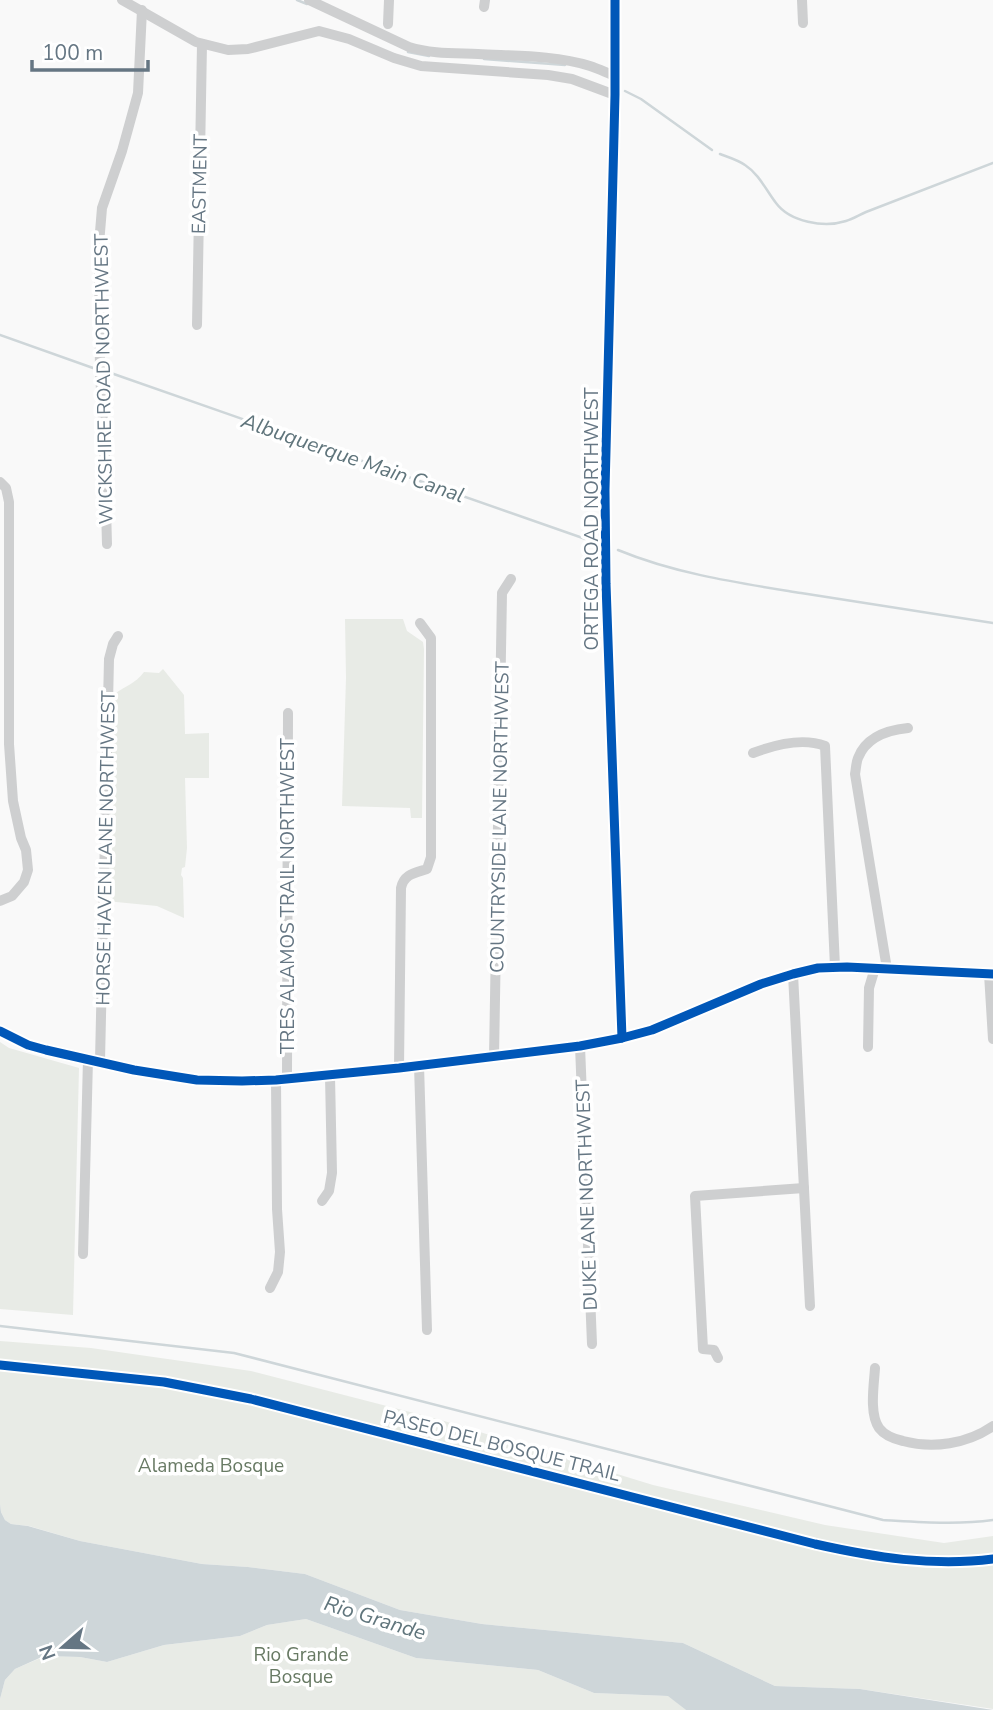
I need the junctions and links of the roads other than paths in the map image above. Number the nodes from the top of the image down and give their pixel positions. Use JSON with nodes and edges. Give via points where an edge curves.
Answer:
{"nodes":[{"id":1,"x":122,"y":0,"type":"edge"},
{"id":2,"x":309,"y":0,"type":"edge"},
{"id":3,"x":389,"y":0,"type":"edge"},
{"id":4,"x":615,"y":0,"type":"edge"},
{"id":5,"x":802,"y":0,"type":"edge"},
{"id":6,"x":142,"y":10,"type":"junction"},
{"id":7,"x":803,"y":23,"type":"dead end"},
{"id":8,"x":388,"y":24,"type":"dead end"},
{"id":9,"x":202,"y":44,"type":"junction"},
{"id":10,"x":615,"y":76,"type":"junction"},
{"id":11,"x":615,"y":95,"type":"junction"},
{"id":12,"x":197,"y":325,"type":"dead end"},
{"id":13,"x":3,"y":485,"type":"edge"},
{"id":14,"x":107,"y":544,"type":"dead end"},
{"id":15,"x":511,"y":579,"type":"dead end"},
{"id":16,"x":419,"y":623,"type":"dead end"},
{"id":17,"x":118,"y":636,"type":"dead end"},
{"id":18,"x":288,"y":713,"type":"dead end"},
{"id":19,"x":908,"y":727,"type":"dead end"},
{"id":20,"x":752,"y":754,"type":"dead end"},
{"id":21,"x":0,"y":901,"type":"edge"},
{"id":22,"x":835,"y":967,"type":"junction"},
{"id":23,"x":875,"y":968,"type":"junction"},
{"id":24,"x":887,"y":969,"type":"junction"},
{"id":25,"x":793,"y":974,"type":"junction"},
{"id":26,"x":991,"y":974,"type":"edge"},
{"id":27,"x":0,"y":1031,"type":"edge"},
{"id":28,"x":622,"y":1038,"type":"junction"},
{"id":29,"x":993,"y":1039,"type":"edge"},
{"id":30,"x":580,"y":1046,"type":"junction"},
{"id":31,"x":868,"y":1047,"type":"dead end"},
{"id":32,"x":494,"y":1056,"type":"junction"},
{"id":33,"x":88,"y":1059,"type":"junction"},
{"id":34,"x":100,"y":1061,"type":"junction"},
{"id":35,"x":419,"y":1065,"type":"junction"},
{"id":36,"x":400,"y":1068,"type":"junction"},
{"id":37,"x":330,"y":1076,"type":"junction"},
{"id":38,"x":281,"y":1079,"type":"junction"},
{"id":39,"x":804,"y":1188,"type":"junction"},
{"id":40,"x":322,"y":1201,"type":"dead end"},
{"id":41,"x":83,"y":1254,"type":"dead end"},
{"id":42,"x":270,"y":1288,"type":"dead end"},
{"id":43,"x":810,"y":1306,"type":"dead end"},
{"id":44,"x":427,"y":1330,"type":"dead end"},
{"id":45,"x":592,"y":1343,"type":"dead end"},
{"id":46,"x":718,"y":1358,"type":"dead end"},
{"id":47,"x":875,"y":1368,"type":"dead end"},
{"id":48,"x":993,"y":1426,"type":"edge"}],
"edges":[{"from":1,"to":6,"type":"street"},
{"from":2,"to":10,"type":"street","via":[[420,51],[553,59]]},
{"from":3,"to":8,"type":"street"},
{"from":4,"to":10,"type":"street","name":"ORTEGA ROAD NORTHWEST"},
{"from":5,"to":7,"type":"street"},
{"from":6,"to":9,"type":"street"},
{"from":6,"to":14,"type":"street","name":"WICKSHIRE ROAD NORTHWEST","via":[[138,93],[102,208],[99,244]]},
{"from":9,"to":11,"type":"street","via":[[248,49],[319,31],[421,66],[548,75]]},
{"from":9,"to":12,"type":"street","name":"EASTMENT"},
{"from":10,"to":11,"type":"street","name":"ORTEGA ROAD NORTHWEST"},
{"from":11,"to":28,"type":"street","name":"ORTEGA ROAD NORTHWEST","via":[[605,490]]},
{"from":13,"to":21,"type":"street","via":[[10,518],[9,744],[13,801],[28,870],[12,896]]},
{"from":15,"to":32,"type":"street","name":"COUNTRYSIDE LANE NORTHWEST","via":[[502,593]]},
{"from":16,"to":36,"type":"street","via":[[430,638],[431,858],[427,869],[407,876],[401,888]]},
{"from":17,"to":34,"type":"street","name":"HORSE HAVEN LANE NORTHWEST","via":[[109,659]]},
{"from":18,"to":38,"type":"street","name":"TRES ALAMOS TRAIL NORTHWEST"},
{"from":19,"to":24,"type":"street","via":[[875,737],[858,757],[855,774]]},
{"from":20,"to":22,"type":"street","via":[[796,742],[825,746]]},
{"from":22,"to":23,"type":"street"},
{"from":22,"to":25,"type":"street"},
{"from":23,"to":24,"type":"street"},
{"from":23,"to":31,"type":"street","via":[[869,988]]},
{"from":24,"to":26,"type":"street"},
{"from":25,"to":28,"type":"street"},
{"from":25,"to":39,"type":"street"},
{"from":26,"to":29,"type":"street"},
{"from":27,"to":33,"type":"street","via":[[28,1045]]},
{"from":28,"to":30,"type":"street"},
{"from":30,"to":32,"type":"street"},
{"from":30,"to":45,"type":"street","name":"DUKE LANE NORTHWEST"},
{"from":32,"to":35,"type":"street"},
{"from":33,"to":34,"type":"street"},
{"from":33,"to":41,"type":"street"},
{"from":34,"to":38,"type":"street","via":[[197,1080]]},
{"from":35,"to":36,"type":"street"},
{"from":35,"to":44,"type":"street"},
{"from":36,"to":37,"type":"street"},
{"from":37,"to":38,"type":"street"},
{"from":37,"to":40,"type":"street","via":[[332,1172]]},
{"from":38,"to":42,"type":"street","name":"TRES ALAMOS TRAIL NORTHWEST","via":[[280,1252]]},
{"from":39,"to":43,"type":"street"},
{"from":39,"to":46,"type":"street","via":[[695,1196],[703,1349],[714,1350]]},
{"from":47,"to":48,"type":"street","via":[[873,1406],[879,1427],[891,1438],[916,1445],[942,1445]]}]}
